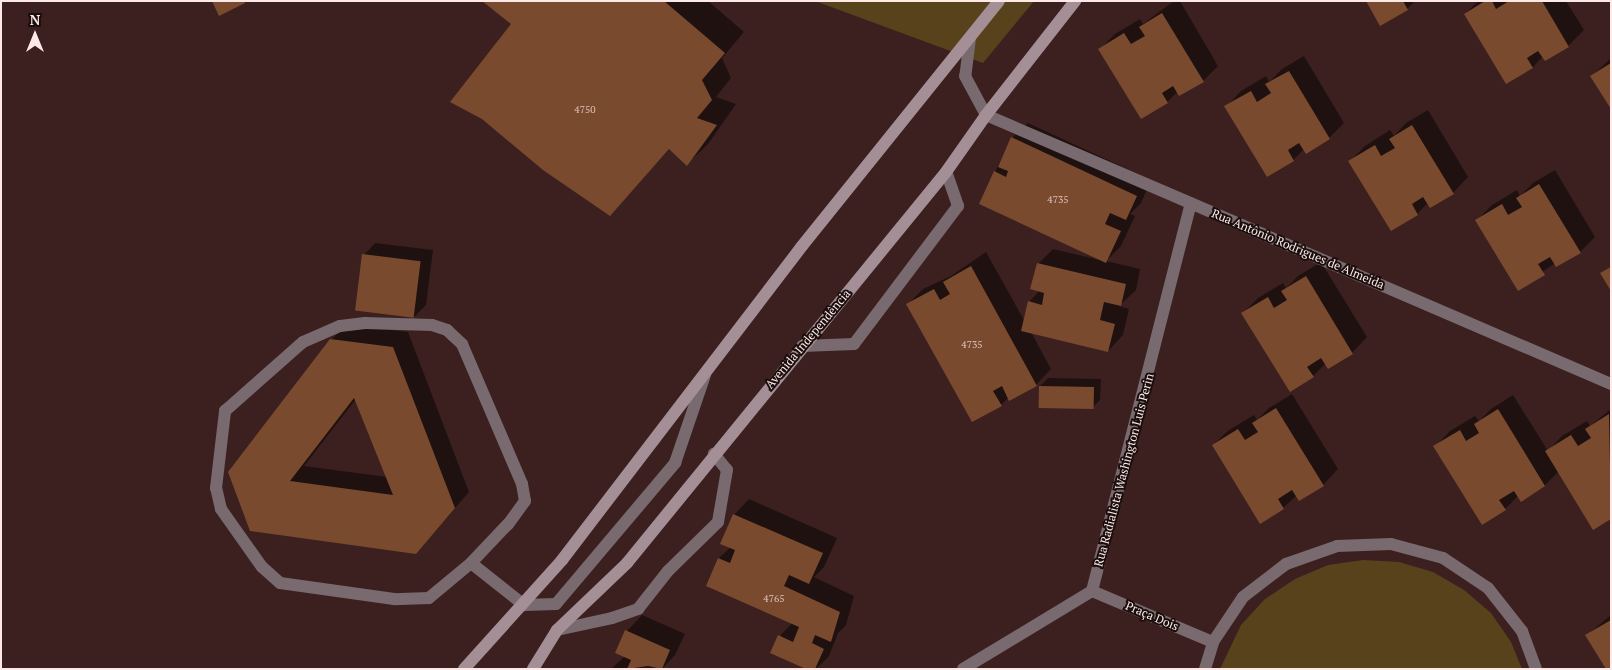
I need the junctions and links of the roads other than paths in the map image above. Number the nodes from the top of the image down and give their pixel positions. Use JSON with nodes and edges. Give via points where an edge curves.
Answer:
{"nodes":[{"id":1,"x":999,"y":1,"type":"edge"},
{"id":2,"x":1075,"y":1,"type":"edge"},
{"id":3,"x":970,"y":38,"type":"junction"},
{"id":4,"x":986,"y":115,"type":"junction"},
{"id":5,"x":946,"y":172,"type":"junction"},
{"id":6,"x":1191,"y":203,"type":"junction"},
{"id":7,"x":802,"y":346,"type":"junction"},
{"id":8,"x":706,"y":372,"type":"junction"},
{"id":9,"x":1611,"y":384,"type":"edge"},
{"id":10,"x":714,"y":454,"type":"junction"},
{"id":11,"x":470,"y":563,"type":"junction"},
{"id":12,"x":1092,"y":591,"type":"junction"},
{"id":13,"x":524,"y":606,"type":"junction"},
{"id":14,"x":557,"y":630,"type":"junction"},
{"id":15,"x":1213,"y":642,"type":"junction"},
{"id":16,"x":464,"y":669,"type":"edge"},
{"id":17,"x":534,"y":669,"type":"edge"},
{"id":18,"x":963,"y":669,"type":"edge"},
{"id":19,"x":1205,"y":669,"type":"edge"},
{"id":20,"x":1536,"y":669,"type":"edge"}],
"edges":[{"from":1,"to":3,"type":"main road"},
{"from":2,"to":4,"type":"main road","name":"Avenida Independência"},
{"from":3,"to":4,"type":"street","via":[[965,76]]},
{"from":3,"to":8,"type":"main road","via":[[802,246]]},
{"from":4,"to":5,"type":"main road","name":"Avenida Independência"},
{"from":4,"to":6,"type":"street","name":"Rua Antônio Rodrigues de Almeida"},
{"from":5,"to":7,"type":"main road","name":"Avenida Independência"},
{"from":5,"to":7,"type":"street","via":[[958,206],[854,344]]},
{"from":6,"to":9,"type":"street","name":"Rua Antônio Rodrigues de Almeida"},
{"from":6,"to":12,"type":"street","name":"Rua Radialista Washington Luis Perin"},
{"from":7,"to":10,"type":"main road","name":"Avenida Independência"},
{"from":8,"to":13,"type":"main road"},
{"from":8,"to":13,"type":"street","via":[[675,463],[556,604]]},
{"from":10,"to":14,"type":"main road","name":"Avenida Independência","via":[[627,563]]},
{"from":10,"to":14,"type":"street","via":[[727,470],[718,522],[668,572],[638,609]]},
{"from":11,"to":11,"type":"street","via":[[508,524],[525,501],[522,484],[462,344],[447,330],[432,325],[365,323],[340,326],[303,342],[225,411],[216,488],[221,509],[262,567],[280,583],[394,599],[430,598]]},
{"from":11,"to":13,"type":"street"},
{"from":12,"to":15,"type":"street","name":"Praça Dois"},
{"from":12,"to":18,"type":"street"},
{"from":13,"to":16,"type":"main road"},
{"from":14,"to":17,"type":"main road","name":"Avenida Independência"},
{"from":15,"to":19,"type":"street"},
{"from":15,"to":20,"type":"street","via":[[1243,597],[1286,564],[1337,546],[1391,544],[1443,558],[1488,588],[1522,631]]}]}
